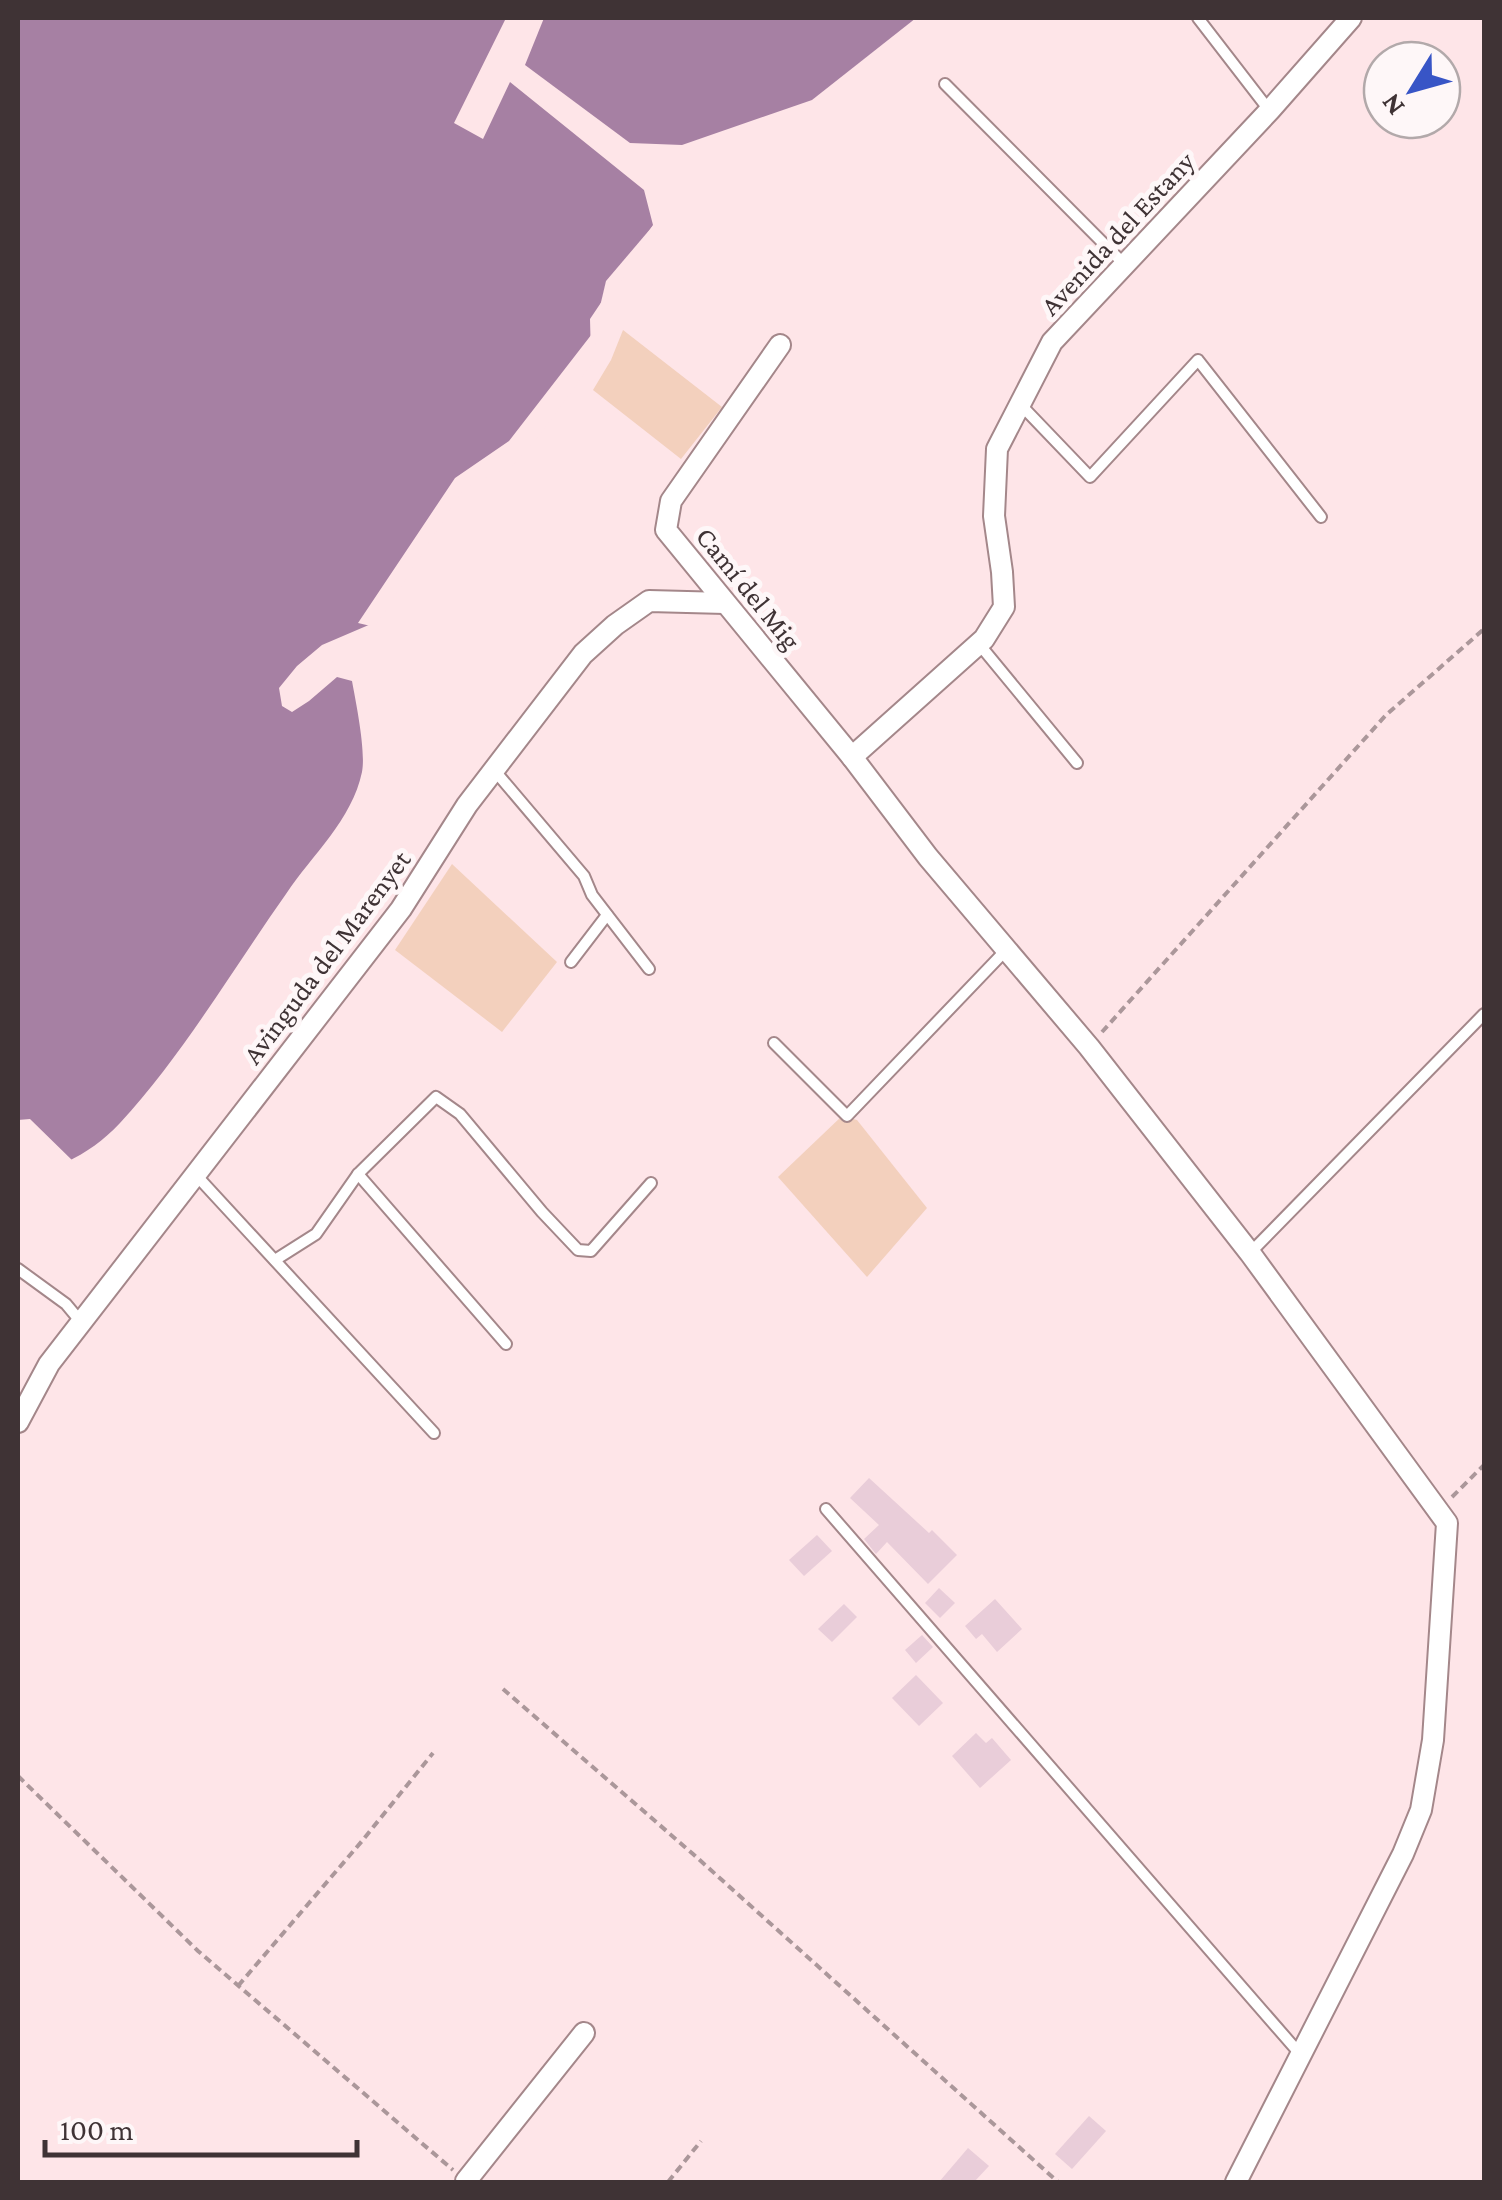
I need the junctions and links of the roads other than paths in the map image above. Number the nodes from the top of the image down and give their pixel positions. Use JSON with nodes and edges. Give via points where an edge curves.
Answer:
{"nodes":[{"id":1,"x":1198,"y":18,"type":"edge"},
{"id":2,"x":1350,"y":18,"type":"edge"},
{"id":3,"x":945,"y":84,"type":"dead end"},
{"id":4,"x":1270,"y":110,"type":"junction"},
{"id":5,"x":1125,"y":265,"type":"junction"},
{"id":6,"x":780,"y":345,"type":"dead end"},
{"id":7,"x":1020,"y":404,"type":"junction"},
{"id":8,"x":1321,"y":517,"type":"dead end"},
{"id":9,"x":725,"y":603,"type":"junction"},
{"id":10,"x":979,"y":644,"type":"junction"},
{"id":11,"x":852,"y":757,"type":"junction"},
{"id":12,"x":1077,"y":763,"type":"dead end"},
{"id":13,"x":495,"y":770,"type":"junction"},
{"id":14,"x":608,"y":916,"type":"junction"},
{"id":15,"x":1008,"y":949,"type":"junction"},
{"id":16,"x":571,"y":962,"type":"dead end"},
{"id":17,"x":649,"y":969,"type":"dead end"},
{"id":18,"x":1484,"y":1014,"type":"edge"},
{"id":19,"x":774,"y":1044,"type":"dead end"},
{"id":20,"x":195,"y":1174,"type":"junction"},
{"id":21,"x":358,"y":1174,"type":"junction"},
{"id":22,"x":651,"y":1183,"type":"dead end"},
{"id":23,"x":1250,"y":1252,"type":"junction"},
{"id":24,"x":275,"y":1260,"type":"junction"},
{"id":25,"x":18,"y":1269,"type":"edge"},
{"id":26,"x":81,"y":1322,"type":"junction"},
{"id":27,"x":506,"y":1344,"type":"dead end"},
{"id":28,"x":18,"y":1422,"type":"edge"},
{"id":29,"x":434,"y":1433,"type":"dead end"},
{"id":30,"x":826,"y":1509,"type":"dead end"},
{"id":31,"x":584,"y":2033,"type":"dead end"},
{"id":32,"x":1300,"y":2055,"type":"junction"},
{"id":33,"x":466,"y":2181,"type":"edge"},
{"id":34,"x":1236,"y":2182,"type":"edge"}],
"edges":[{"from":1,"to":4,"type":"lane"},
{"from":2,"to":4,"type":"street","name":"Avenida del Estany"},
{"from":3,"to":5,"type":"lane"},
{"from":4,"to":5,"type":"street","name":"Avenida del Estany"},
{"from":5,"to":7,"type":"street","name":"Avenida del Estany","via":[[1052,342]]},
{"from":6,"to":9,"type":"street","name":"Camí del Mig","via":[[671,501],[666,530]]},
{"from":7,"to":8,"type":"lane","via":[[1090,477],[1198,360]]},
{"from":7,"to":10,"type":"street","name":"Avenida del Estany","via":[[996,449],[994,516],[1004,608]]},
{"from":9,"to":11,"type":"street","name":"Camí del Mig"},
{"from":9,"to":13,"type":"street","name":"Avinguda del Marenyet","via":[[649,601],[583,654]]},
{"from":10,"to":11,"type":"street","name":"Avenida del Estany"},
{"from":10,"to":12,"type":"lane"},
{"from":11,"to":15,"type":"street","name":"Camí del Mig"},
{"from":13,"to":14,"type":"lane","via":[[584,876]]},
{"from":13,"to":20,"type":"street","name":"Avinguda del Marenyet","via":[[401,908]]},
{"from":14,"to":16,"type":"lane"},
{"from":14,"to":17,"type":"lane"},
{"from":15,"to":19,"type":"lane","via":[[847,1116]]},
{"from":15,"to":23,"type":"street","name":"Camí del Mig"},
{"from":18,"to":23,"type":"lane"},
{"from":20,"to":24,"type":"lane"},
{"from":20,"to":26,"type":"street","name":"Avinguda del Marenyet"},
{"from":21,"to":22,"type":"lane","via":[[436,1096],[460,1114],[578,1250],[591,1251]]},
{"from":21,"to":24,"type":"lane","via":[[316,1234]]},
{"from":21,"to":27,"type":"lane"},
{"from":23,"to":32,"type":"street","name":"Camí del Mig","via":[[1447,1523],[1433,1740],[1420,1810]]},
{"from":24,"to":29,"type":"lane"},
{"from":25,"to":26,"type":"lane"},
{"from":26,"to":28,"type":"street","name":"Avinguda del Marenyet"},
{"from":30,"to":32,"type":"lane"},
{"from":31,"to":33,"type":"street"},
{"from":32,"to":34,"type":"street"}]}
